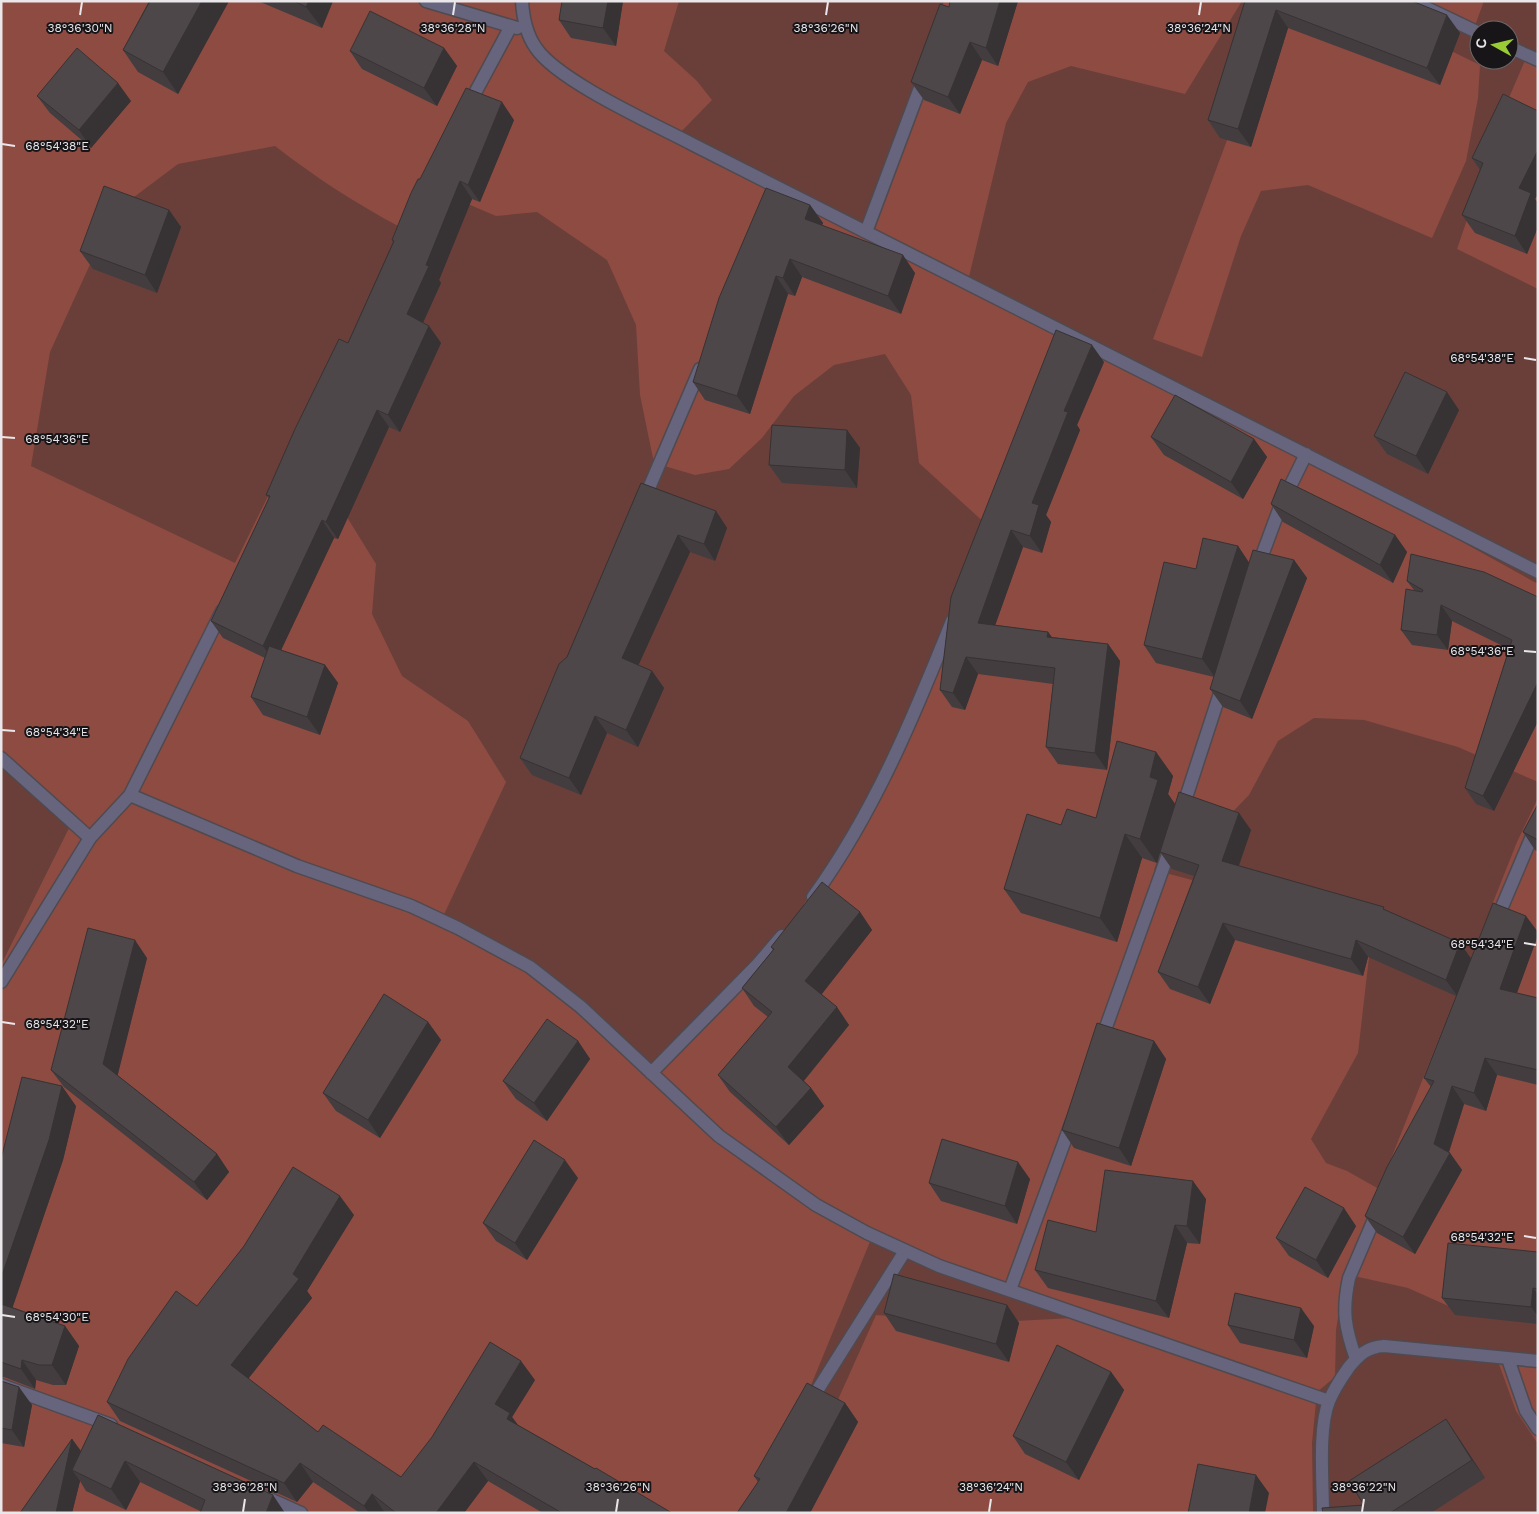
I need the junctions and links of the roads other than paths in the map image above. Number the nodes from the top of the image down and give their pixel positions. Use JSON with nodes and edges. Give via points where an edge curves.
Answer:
{"nodes":[{"id":1,"x":426,"y":1,"type":"edge"},
{"id":2,"x":522,"y":1,"type":"edge"},
{"id":3,"x":1412,"y":1,"type":"edge"},
{"id":4,"x":510,"y":26,"type":"junction"},
{"id":5,"x":1469,"y":28,"type":"edge"},
{"id":6,"x":527,"y":31,"type":"junction"},
{"id":7,"x":1519,"y":51,"type":"edge"},
{"id":8,"x":1538,"y":60,"type":"edge"},
{"id":9,"x":928,"y":66,"type":"edge"},
{"id":10,"x":462,"y":118,"type":"edge"},
{"id":11,"x":866,"y":232,"type":"junction"},
{"id":12,"x":1064,"y":331,"type":"junction"},
{"id":13,"x":1057,"y":348,"type":"edge"},
{"id":14,"x":706,"y":357,"type":"edge"},
{"id":15,"x":1306,"y":454,"type":"junction"},
{"id":16,"x":640,"y":510,"type":"edge"},
{"id":17,"x":1538,"y":572,"type":"edge"},
{"id":18,"x":1253,"y":581,"type":"edge"},
{"id":19,"x":228,"y":599,"type":"edge"},
{"id":20,"x":958,"y":605,"type":"edge"},
{"id":21,"x":1226,"y":671,"type":"edge"},
{"id":22,"x":1,"y":758,"type":"edge"},
{"id":23,"x":130,"y":795,"type":"junction"},
{"id":24,"x":1538,"y":822,"type":"edge"},
{"id":25,"x":90,"y":838,"type":"junction"},
{"id":26,"x":803,"y":910,"type":"edge"},
{"id":27,"x":792,"y":924,"type":"edge"},
{"id":28,"x":1492,"y":930,"type":"edge"},
{"id":29,"x":1,"y":982,"type":"edge"},
{"id":30,"x":1096,"y":1052,"type":"edge"},
{"id":31,"x":651,"y":1073,"type":"junction"},
{"id":32,"x":1076,"y":1107,"type":"edge"},
{"id":33,"x":1383,"y":1199,"type":"edge"},
{"id":34,"x":905,"y":1251,"type":"junction"},
{"id":35,"x":1010,"y":1290,"type":"junction"},
{"id":36,"x":1356,"y":1359,"type":"junction"},
{"id":37,"x":1508,"y":1359,"type":"junction"},
{"id":38,"x":1538,"y":1361,"type":"edge"},
{"id":39,"x":1,"y":1385,"type":"edge"},
{"id":40,"x":1329,"y":1401,"type":"junction"},
{"id":41,"x":801,"y":1416,"type":"edge"},
{"id":42,"x":120,"y":1429,"type":"edge"},
{"id":43,"x":1538,"y":1429,"type":"edge"},
{"id":44,"x":251,"y":1490,"type":"edge"},
{"id":45,"x":301,"y":1513,"type":"edge"},
{"id":46,"x":1323,"y":1513,"type":"edge"}],
"edges":[{"from":1,"to":4,"type":"lane"},
{"from":2,"to":6,"type":"lane"},
{"from":3,"to":5,"type":"lane"},
{"from":4,"to":6,"type":"lane"},
{"from":4,"to":10,"type":"lane"},
{"from":6,"to":11,"type":"lane","via":[[547,61],[583,86],[776,192]]},
{"from":7,"to":8,"type":"lane"},
{"from":9,"to":11,"type":"lane"},
{"from":11,"to":12,"type":"lane"},
{"from":12,"to":13,"type":"lane"},
{"from":12,"to":15,"type":"lane"},
{"from":14,"to":16,"type":"lane"},
{"from":15,"to":17,"type":"lane"},
{"from":15,"to":18,"type":"lane","via":[[1280,507]]},
{"from":19,"to":23,"type":"lane"},
{"from":20,"to":26,"type":"lane","via":[[876,796]]},
{"from":21,"to":30,"type":"lane","via":[[1148,914]]},
{"from":22,"to":25,"type":"lane"},
{"from":23,"to":25,"type":"lane"},
{"from":23,"to":31,"type":"lane","via":[[297,866],[411,906],[496,948],[556,986]]},
{"from":24,"to":28,"type":"lane"},
{"from":25,"to":29,"type":"lane"},
{"from":27,"to":31,"type":"lane","via":[[758,964]]},
{"from":31,"to":34,"type":"lane","via":[[719,1136],[808,1199]]},
{"from":32,"to":35,"type":"lane"},
{"from":33,"to":36,"type":"lane","via":[[1347,1289],[1344,1318]]},
{"from":34,"to":35,"type":"lane"},
{"from":34,"to":41,"type":"lane"},
{"from":35,"to":40,"type":"lane"},
{"from":36,"to":37,"type":"lane","via":[[1367,1350],[1384,1346]]},
{"from":36,"to":40,"type":"lane","via":[[1342,1376]]},
{"from":37,"to":38,"type":"lane"},
{"from":37,"to":43,"type":"lane","via":[[1526,1411]]},
{"from":39,"to":42,"type":"lane"},
{"from":40,"to":46,"type":"lane","via":[[1323,1449]]},
{"from":44,"to":45,"type":"lane"}]}
